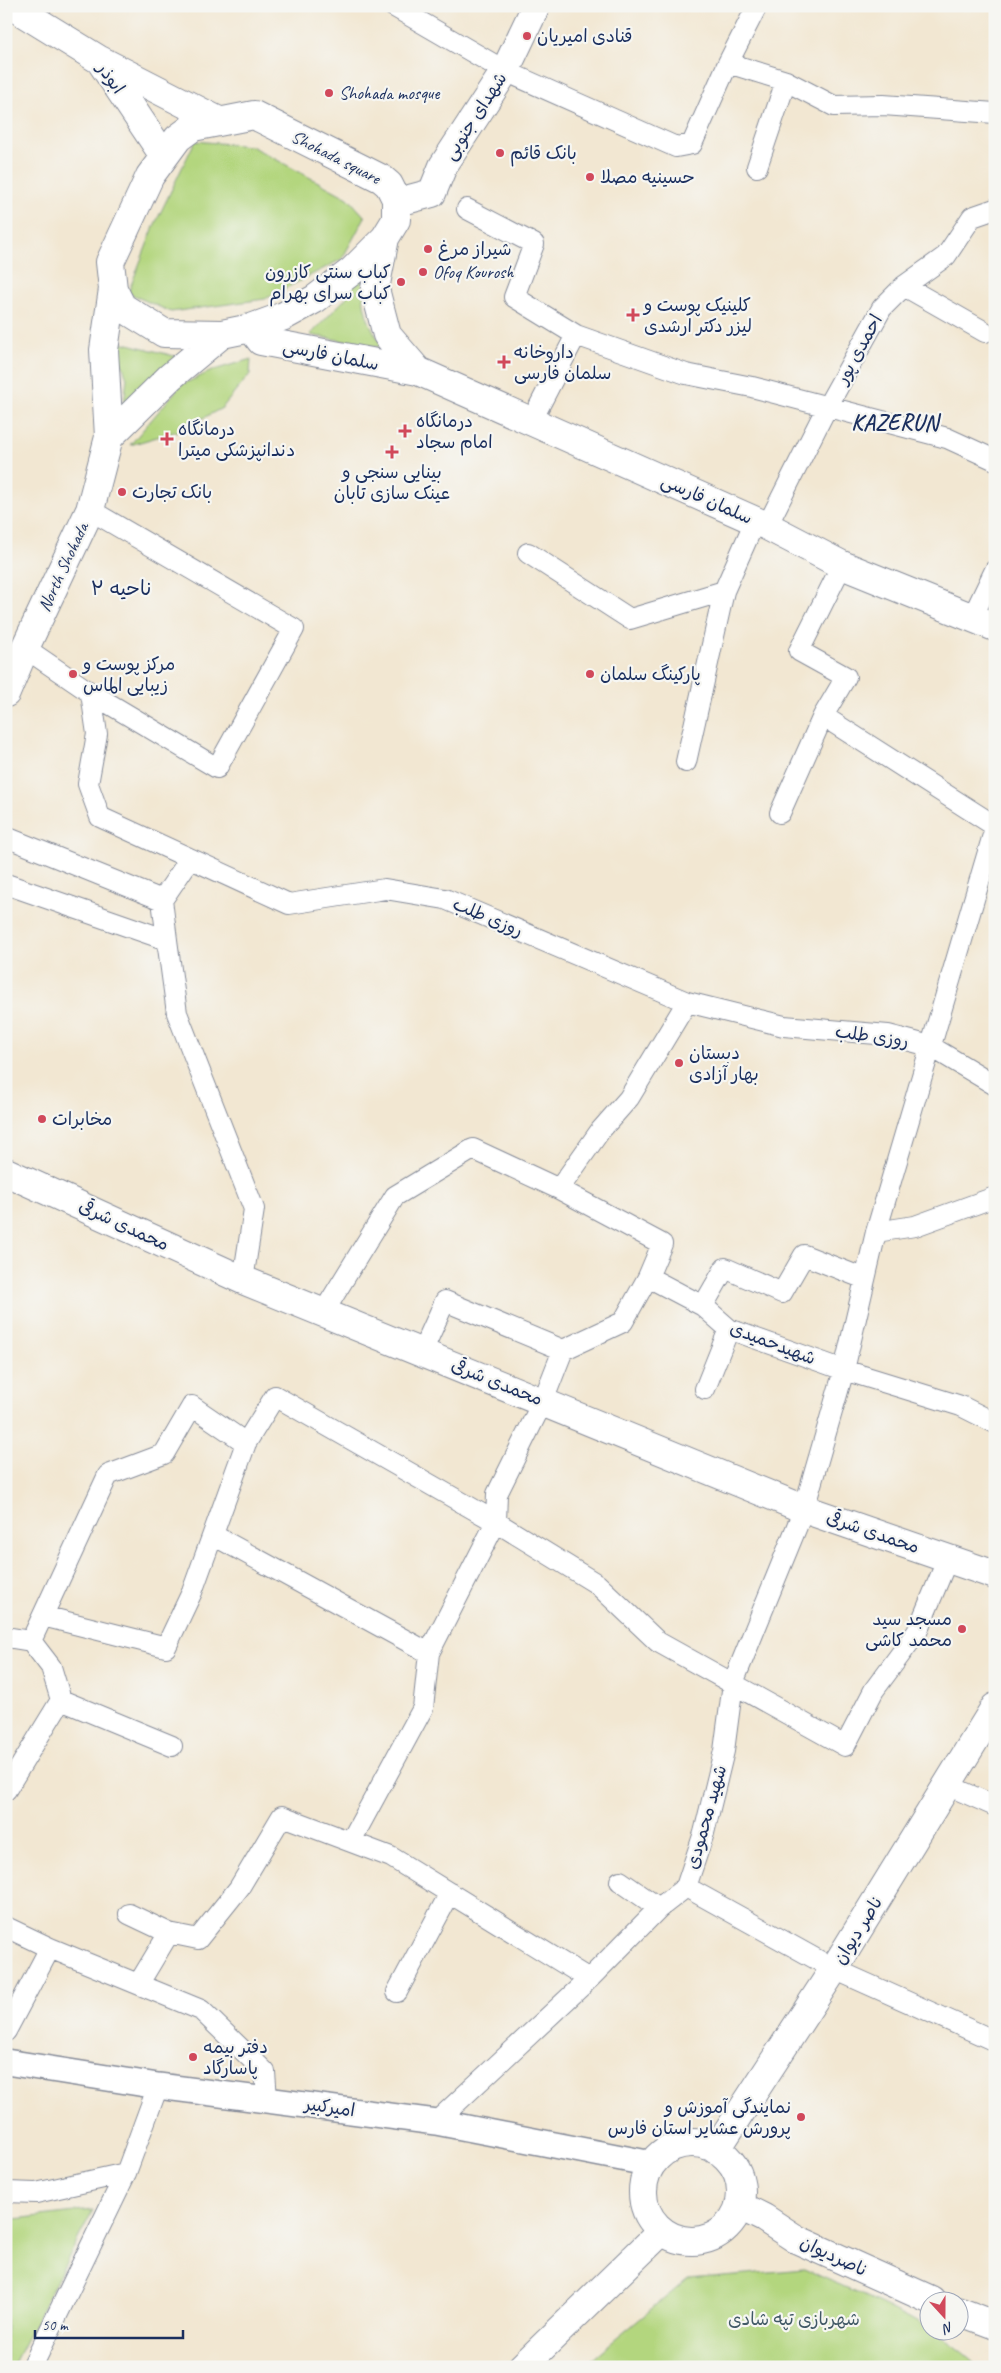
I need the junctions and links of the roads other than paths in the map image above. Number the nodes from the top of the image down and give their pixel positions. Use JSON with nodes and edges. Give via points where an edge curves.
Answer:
{"nodes":[{"id":1,"x":12,"y":6,"type":"edge"},
{"id":2,"x":393,"y":6,"type":"edge"},
{"id":3,"x":536,"y":6,"type":"edge"},
{"id":4,"x":757,"y":6,"type":"edge"},
{"id":5,"x":98,"y":59,"type":"junction"},
{"id":6,"x":728,"y":63,"type":"junction"},
{"id":7,"x":505,"y":71,"type":"junction"},
{"id":8,"x":786,"y":81,"type":"junction"},
{"id":9,"x":995,"y":113,"type":"edge"},
{"id":10,"x":219,"y":121,"type":"junction"},
{"id":11,"x":164,"y":156,"type":"junction"},
{"id":12,"x":757,"y":167,"type":"dead end"},
{"id":13,"x":396,"y":200,"type":"junction"},
{"id":14,"x":995,"y":209,"type":"edge"},
{"id":15,"x":467,"y":210,"type":"dead end"},
{"id":16,"x":386,"y":238,"type":"junction"},
{"id":17,"x":904,"y":286,"type":"junction"},
{"id":18,"x":113,"y":289,"type":"junction"},
{"id":19,"x":251,"y":328,"type":"junction"},
{"id":20,"x":985,"y":332,"type":"dead end"},
{"id":21,"x":222,"y":334,"type":"junction"},
{"id":22,"x":576,"y":335,"type":"junction"},
{"id":23,"x":418,"y":372,"type":"junction"},
{"id":24,"x":827,"y":407,"type":"junction"},
{"id":25,"x":532,"y":420,"type":"junction"},
{"id":26,"x":109,"y":437,"type":"junction"},
{"id":27,"x":995,"y":460,"type":"edge"},
{"id":28,"x":90,"y":510,"type":"junction"},
{"id":29,"x":761,"y":523,"type":"junction"},
{"id":30,"x":528,"y":553,"type":"dead end"},
{"id":31,"x":842,"y":565,"type":"junction"},
{"id":32,"x":995,"y":570,"type":"edge"},
{"id":33,"x":724,"y":592,"type":"junction"},
{"id":34,"x":984,"y":622,"type":"edge"},
{"id":35,"x":25,"y":648,"type":"junction"},
{"id":36,"x":6,"y":693,"type":"edge"},
{"id":37,"x":91,"y":693,"type":"junction"},
{"id":38,"x":823,"y":716,"type":"junction"},
{"id":39,"x":686,"y":762,"type":"dead end"},
{"id":40,"x":780,"y":812,"type":"dead end"},
{"id":41,"x":995,"y":827,"type":"edge"},
{"id":42,"x":6,"y":837,"type":"edge"},
{"id":43,"x":190,"y":859,"type":"junction"},
{"id":44,"x":6,"y":884,"type":"edge"},
{"id":45,"x":162,"y":900,"type":"junction"},
{"id":46,"x":167,"y":940,"type":"junction"},
{"id":47,"x":687,"y":1002,"type":"junction"},
{"id":48,"x":930,"y":1046,"type":"junction"},
{"id":49,"x":995,"y":1085,"type":"edge"},
{"id":50,"x":6,"y":1172,"type":"edge"},
{"id":51,"x":559,"y":1189,"type":"junction"},
{"id":52,"x":995,"y":1197,"type":"edge"},
{"id":53,"x":876,"y":1232,"type":"junction"},
{"id":54,"x":648,"y":1277,"type":"junction"},
{"id":55,"x":865,"y":1279,"type":"junction"},
{"id":56,"x":243,"y":1280,"type":"junction"},
{"id":57,"x":703,"y":1306,"type":"junction"},
{"id":58,"x":323,"y":1312,"type":"junction"},
{"id":59,"x":729,"y":1329,"type":"junction"},
{"id":60,"x":563,"y":1350,"type":"junction"},
{"id":61,"x":422,"y":1352,"type":"junction"},
{"id":62,"x":844,"y":1370,"type":"junction"},
{"id":63,"x":705,"y":1389,"type":"dead end"},
{"id":64,"x":543,"y":1401,"type":"junction"},
{"id":65,"x":995,"y":1423,"type":"edge"},
{"id":66,"x":246,"y":1443,"type":"junction"},
{"id":67,"x":804,"y":1508,"type":"junction"},
{"id":68,"x":496,"y":1522,"type":"junction"},
{"id":69,"x":213,"y":1535,"type":"junction"},
{"id":70,"x":948,"y":1558,"type":"junction"},
{"id":71,"x":995,"y":1575,"type":"edge"},
{"id":72,"x":43,"y":1616,"type":"junction"},
{"id":73,"x":6,"y":1637,"type":"edge"},
{"id":74,"x":31,"y":1641,"type":"junction"},
{"id":75,"x":429,"y":1653,"type":"junction"},
{"id":76,"x":732,"y":1683,"type":"junction"},
{"id":77,"x":61,"y":1700,"type":"junction"},
{"id":78,"x":995,"y":1707,"type":"edge"},
{"id":79,"x":172,"y":1746,"type":"dead end"},
{"id":80,"x":947,"y":1785,"type":"junction"},
{"id":81,"x":6,"y":1790,"type":"edge"},
{"id":82,"x":995,"y":1806,"type":"edge"},
{"id":83,"x":351,"y":1841,"type":"junction"},
{"id":84,"x":620,"y":1881,"type":"dead end"},
{"id":85,"x":686,"y":1887,"type":"junction"},
{"id":86,"x":450,"y":1893,"type":"junction"},
{"id":87,"x":659,"y":1908,"type":"junction"},
{"id":88,"x":129,"y":1914,"type":"dead end"},
{"id":89,"x":6,"y":1927,"type":"edge"},
{"id":90,"x":169,"y":1933,"type":"junction"},
{"id":91,"x":50,"y":1948,"type":"junction"},
{"id":92,"x":834,"y":1969,"type":"junction"},
{"id":93,"x":589,"y":1979,"type":"junction"},
{"id":94,"x":139,"y":1983,"type":"junction"},
{"id":95,"x":397,"y":1992,"type":"dead end"},
{"id":96,"x":6,"y":2031,"type":"edge"},
{"id":97,"x":995,"y":2041,"type":"edge"},
{"id":98,"x":6,"y":2062,"type":"edge"},
{"id":99,"x":158,"y":2086,"type":"junction"},
{"id":100,"x":267,"y":2098,"type":"junction"},
{"id":101,"x":436,"y":2122,"type":"junction"},
{"id":102,"x":716,"y":2150,"type":"junction"},
{"id":103,"x":652,"y":2164,"type":"junction"},
{"id":104,"x":126,"y":2173,"type":"junction"},
{"id":105,"x":6,"y":2192,"type":"edge"},
{"id":106,"x":740,"y":2206,"type":"junction"},
{"id":107,"x":662,"y":2231,"type":"junction"},
{"id":108,"x":918,"y":2294,"type":"edge"},
{"id":109,"x":968,"y":2313,"type":"edge"},
{"id":110,"x":992,"y":2317,"type":"edge"},
{"id":111,"x":520,"y":2366,"type":"edge"},
{"id":112,"x":32,"y":2367,"type":"edge"}],
"edges":[{"from":1,"to":5,"type":"main road","name":"ابوذر"},
{"from":2,"to":7,"type":"street"},
{"from":3,"to":7,"type":"main road","name":"شهدای جنوبی"},
{"from":4,"to":6,"type":"street"},
{"from":5,"to":10,"type":"main road"},
{"from":5,"to":11,"type":"main road","name":"ابوذر"},
{"from":6,"to":7,"type":"street","via":[[692,144],[676,147]]},
{"from":6,"to":8,"type":"street"},
{"from":7,"to":13,"type":"main road","name":"شهدای جنوبی","via":[[443,166],[432,193]]},
{"from":8,"to":9,"type":"street","via":[[834,106],[883,105]]},
{"from":8,"to":12,"type":"street"},
{"from":10,"to":11,"type":"main road","name":"Shohada square","via":[[193,127],[178,138]]},
{"from":10,"to":13,"type":"main road","name":"Shohada square","via":[[254,115],[382,179]]},
{"from":11,"to":18,"type":"main road","name":"Shohada square","via":[[150,176],[110,262]]},
{"from":13,"to":16,"type":"main road","name":"Shohada square","via":[[396,220]]},
{"from":14,"to":17,"type":"street","name":"احمدی پور","via":[[972,217],[946,256]]},
{"from":15,"to":22,"type":"street","via":[[534,244],[514,296]]},
{"from":16,"to":19,"type":"main road","name":"Shohada square","via":[[352,271],[315,299],[284,316]]},
{"from":16,"to":23,"type":"main road","name":"سلمان فارسی","via":[[375,289],[387,335]]},
{"from":17,"to":20,"type":"street"},
{"from":17,"to":24,"type":"street","name":"احمدی پور","via":[[882,308]]},
{"from":18,"to":21,"type":"main road","name":"Shohada square","via":[[122,307],[164,333]]},
{"from":18,"to":26,"type":"main road","via":[[104,350]]},
{"from":19,"to":21,"type":"main road","name":"Shohada square"},
{"from":19,"to":23,"type":"main road","name":"سلمان فارسی","via":[[261,341]]},
{"from":21,"to":26,"type":"main road","via":[[170,377]]},
{"from":22,"to":24,"type":"street","via":[[686,374]]},
{"from":22,"to":25,"type":"street"},
{"from":23,"to":25,"type":"main road","name":"سلمان فارسی"},
{"from":24,"to":27,"type":"street","via":[[947,438]]},
{"from":24,"to":29,"type":"street","name":"احمدی پور"},
{"from":25,"to":29,"type":"main road","name":"سلمان فارسی"},
{"from":26,"to":28,"type":"main road","name":"North Shohada"},
{"from":28,"to":35,"type":"main road","name":"North Shohada"},
{"from":28,"to":37,"type":"street","via":[[294,629],[217,768]]},
{"from":29,"to":31,"type":"main road","name":"سلمان فارسی"},
{"from":29,"to":33,"type":"street","name":"احمدی پور"},
{"from":30,"to":33,"type":"street","via":[[630,620]]},
{"from":31,"to":34,"type":"main road","name":"سلمان فارسی"},
{"from":31,"to":38,"type":"street","via":[[799,651],[846,677]]},
{"from":32,"to":34,"type":"street"},
{"from":33,"to":39,"type":"street","name":"احمدی پور"},
{"from":35,"to":36,"type":"main road","name":"North Shohada"},
{"from":35,"to":37,"type":"street"},
{"from":37,"to":43,"type":"street","name":"روزی طلب","via":[[97,734],[88,784],[100,816]]},
{"from":38,"to":40,"type":"street"},
{"from":38,"to":41,"type":"street"},
{"from":41,"to":48,"type":"street","name":"شهید محمودی"},
{"from":42,"to":45,"type":"street"},
{"from":43,"to":45,"type":"street"},
{"from":43,"to":47,"type":"street","name":"روزی طلب","via":[[289,904],[385,889],[445,899]]},
{"from":44,"to":46,"type":"street"},
{"from":45,"to":46,"type":"street"},
{"from":46,"to":56,"type":"street","via":[[177,1013],[254,1209]]},
{"from":47,"to":48,"type":"street","name":"روزی طلب","via":[[784,1026],[888,1035]]},
{"from":47,"to":51,"type":"street","via":[[629,1098],[600,1131]]},
{"from":48,"to":49,"type":"street","name":"روزی طلب"},
{"from":48,"to":53,"type":"street","name":"شهید محمودی"},
{"from":50,"to":56,"type":"main road","name":"محمدی شرقی"},
{"from":51,"to":54,"type":"street","via":[[662,1244]]},
{"from":51,"to":58,"type":"street","via":[[472,1150],[396,1196]]},
{"from":52,"to":53,"type":"street","via":[[915,1226]]},
{"from":53,"to":55,"type":"street","name":"شهید محمودی"},
{"from":54,"to":57,"type":"street","name":"شهیدحمیدی"},
{"from":54,"to":60,"type":"street","via":[[623,1322]]},
{"from":55,"to":57,"type":"street","via":[[804,1256],[782,1293],[726,1268]]},
{"from":55,"to":62,"type":"street","name":"شهید محمودی"},
{"from":56,"to":58,"type":"main road","name":"محمدی شرقی"},
{"from":57,"to":59,"type":"street","name":"شهیدحمیدی"},
{"from":58,"to":61,"type":"main road","name":"محمدی شرقی"},
{"from":59,"to":62,"type":"street","name":"شهیدحمیدی"},
{"from":59,"to":63,"type":"street"},
{"from":60,"to":61,"type":"street","via":[[445,1301]]},
{"from":60,"to":64,"type":"street"},
{"from":61,"to":64,"type":"main road","name":"محمدی شرقی"},
{"from":62,"to":65,"type":"street","name":"شهیدحمیدی","via":[[960,1406]]},
{"from":62,"to":67,"type":"street","name":"شهید محمودی"},
{"from":64,"to":67,"type":"main road","name":"محمدی شرقی"},
{"from":64,"to":68,"type":"street","via":[[497,1494]]},
{"from":66,"to":68,"type":"street","via":[[274,1396]]},
{"from":66,"to":69,"type":"street"},
{"from":66,"to":72,"type":"street","via":[[192,1406],[164,1454],[108,1475]]},
{"from":67,"to":70,"type":"main road","name":"محمدی شرقی"},
{"from":67,"to":76,"type":"street","name":"شهید محمودی"},
{"from":68,"to":75,"type":"street"},
{"from":68,"to":76,"type":"street","via":[[597,1584],[658,1642]]},
{"from":69,"to":72,"type":"street","via":[[192,1592],[166,1647]]},
{"from":69,"to":75,"type":"street"},
{"from":70,"to":71,"type":"main road","name":"محمدی شرقی"},
{"from":70,"to":76,"type":"street","via":[[917,1632],[874,1690],[845,1746]]},
{"from":72,"to":74,"type":"street"},
{"from":73,"to":74,"type":"street"},
{"from":74,"to":77,"type":"street","via":[[51,1666]]},
{"from":75,"to":83,"type":"street","via":[[422,1708]]},
{"from":76,"to":85,"type":"street","name":"شهید محمودی","via":[[724,1751],[704,1833]]},
{"from":77,"to":79,"type":"street"},
{"from":77,"to":81,"type":"street"},
{"from":78,"to":80,"type":"main road","name":"ناصر دیوان"},
{"from":80,"to":82,"type":"street"},
{"from":80,"to":92,"type":"main road","name":"ناصر دیوان"},
{"from":83,"to":86,"type":"street","via":[[390,1856]]},
{"from":83,"to":90,"type":"street","via":[[282,1816],[239,1888],[198,1939]]},
{"from":84,"to":87,"type":"street"},
{"from":85,"to":87,"type":"street","name":"شهید محمودی"},
{"from":85,"to":92,"type":"street"},
{"from":86,"to":93,"type":"street"},
{"from":86,"to":95,"type":"street"},
{"from":87,"to":93,"type":"street","name":"شهید محمودی"},
{"from":88,"to":90,"type":"street"},
{"from":89,"to":91,"type":"street"},
{"from":90,"to":94,"type":"street"},
{"from":91,"to":94,"type":"street"},
{"from":91,"to":96,"type":"street"},
{"from":92,"to":97,"type":"street"},
{"from":92,"to":102,"type":"main road","name":"ناصر دیوان"},
{"from":93,"to":101,"type":"street","name":"شهید محمودی"},
{"from":94,"to":100,"type":"street","via":[[201,2010],[264,2072]]},
{"from":98,"to":99,"type":"street","name":"امیرکبیر"},
{"from":99,"to":100,"type":"street","name":"امیرکبیر"},
{"from":99,"to":104,"type":"street"},
{"from":100,"to":101,"type":"street","name":"امیرکبیر"},
{"from":101,"to":103,"type":"street","name":"امیرکبیر"},
{"from":102,"to":103,"type":"main road","via":[[700,2144],[684,2144],[668,2148]]},
{"from":102,"to":106,"type":"main road","via":[[729,2160],[739,2176]]},
{"from":103,"to":107,"type":"main road","via":[[646,2173],[643,2197],[651,2220]]},
{"from":104,"to":105,"type":"street","via":[[36,2193]]},
{"from":104,"to":112,"type":"street"},
{"from":106,"to":107,"type":"main road","via":[[720,2231],[706,2238],[683,2239]]},
{"from":106,"to":108,"type":"main road","name":"ناصردیوان","via":[[796,2239]]},
{"from":107,"to":111,"type":"main road"},
{"from":109,"to":110,"type":"main road"}]}
